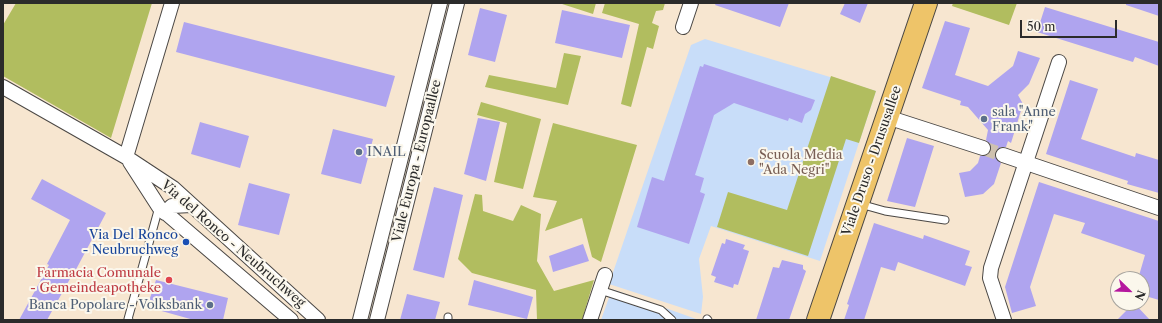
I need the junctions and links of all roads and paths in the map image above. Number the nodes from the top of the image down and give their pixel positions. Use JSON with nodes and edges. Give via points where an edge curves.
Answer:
{"nodes":[{"id":1,"x":172,"y":3,"type":"edge"},
{"id":2,"x":440,"y":3,"type":"edge"},
{"id":3,"x":457,"y":3,"type":"edge"},
{"id":4,"x":691,"y":3,"type":"edge"},
{"id":5,"x":926,"y":3,"type":"edge"},
{"id":6,"x":683,"y":27,"type":"dead end"},
{"id":7,"x":1059,"y":62,"type":"dead end"},
{"id":8,"x":3,"y":87,"type":"edge"},
{"id":9,"x":887,"y":116,"type":"junction"},
{"id":10,"x":983,"y":148,"type":"tunnel mouth"},
{"id":11,"x":1003,"y":155,"type":"tunnel mouth"},
{"id":12,"x":126,"y":157,"type":"junction"},
{"id":13,"x":1025,"y":163,"type":"junction"},
{"id":14,"x":162,"y":181,"type":"junction"},
{"id":15,"x":858,"y":203,"type":"junction"},
{"id":16,"x":191,"y":205,"type":"junction"},
{"id":17,"x":1159,"y":208,"type":"edge"},
{"id":18,"x":162,"y":210,"type":"junction"},
{"id":19,"x":945,"y":220,"type":"dead end"},
{"id":20,"x":605,"y":275,"type":"dead end"},
{"id":21,"x":600,"y":290,"type":"junction"},
{"id":22,"x":129,"y":320,"type":"edge"},
{"id":23,"x":291,"y":320,"type":"edge"},
{"id":24,"x":318,"y":320,"type":"edge"},
{"id":25,"x":360,"y":320,"type":"edge"},
{"id":26,"x":377,"y":320,"type":"edge"},
{"id":27,"x":590,"y":320,"type":"edge"},
{"id":28,"x":672,"y":320,"type":"edge"},
{"id":29,"x":818,"y":320,"type":"edge"},
{"id":30,"x":1004,"y":320,"type":"edge"}],
"edges":[{"from":1,"to":12,"type":"street"},
{"from":2,"to":25,"type":"street","name":"Viale Europa - Europaallee"},
{"from":3,"to":26,"type":"street","name":"Viale Europa - Europaallee"},
{"from":4,"to":6,"type":"street"},
{"from":5,"to":9,"type":"main road","name":"Viale Druso - Drususallee"},
{"from":7,"to":13,"type":"street"},
{"from":8,"to":12,"type":"street","name":"Via del Ronco - Neubruchweg"},
{"from":9,"to":10,"type":"street"},
{"from":9,"to":15,"type":"main road","name":"Viale Druso - Drususallee"},
{"from":11,"to":13,"type":"street"},
{"from":12,"to":14,"type":"street","name":"Via del Ronco - Neubruchweg"},
{"from":12,"to":18,"type":"street","name":"Via del Ronco - Neubruchweg"},
{"from":13,"to":17,"type":"street"},
{"from":13,"to":30,"type":"street","via":[[991,268],[990,278]]},
{"from":14,"to":16,"type":"street","name":"Via del Ronco - Neubruchweg"},
{"from":14,"to":18,"type":"street"},
{"from":15,"to":19,"type":"lane","via":[[885,211]]},
{"from":15,"to":29,"type":"main road","name":"Viale Druso - Drususallee"},
{"from":16,"to":18,"type":"street","via":[[172,206]]},
{"from":16,"to":24,"type":"street","name":"Via del Ronco - Neubruchweg"},
{"from":18,"to":22,"type":"lane"},
{"from":18,"to":23,"type":"street","name":"Via del Ronco - Neubruchweg"},
{"from":20,"to":21,"type":"street"},
{"from":21,"to":27,"type":"street"},
{"from":21,"to":28,"type":"lane","via":[[661,310]]}]}
